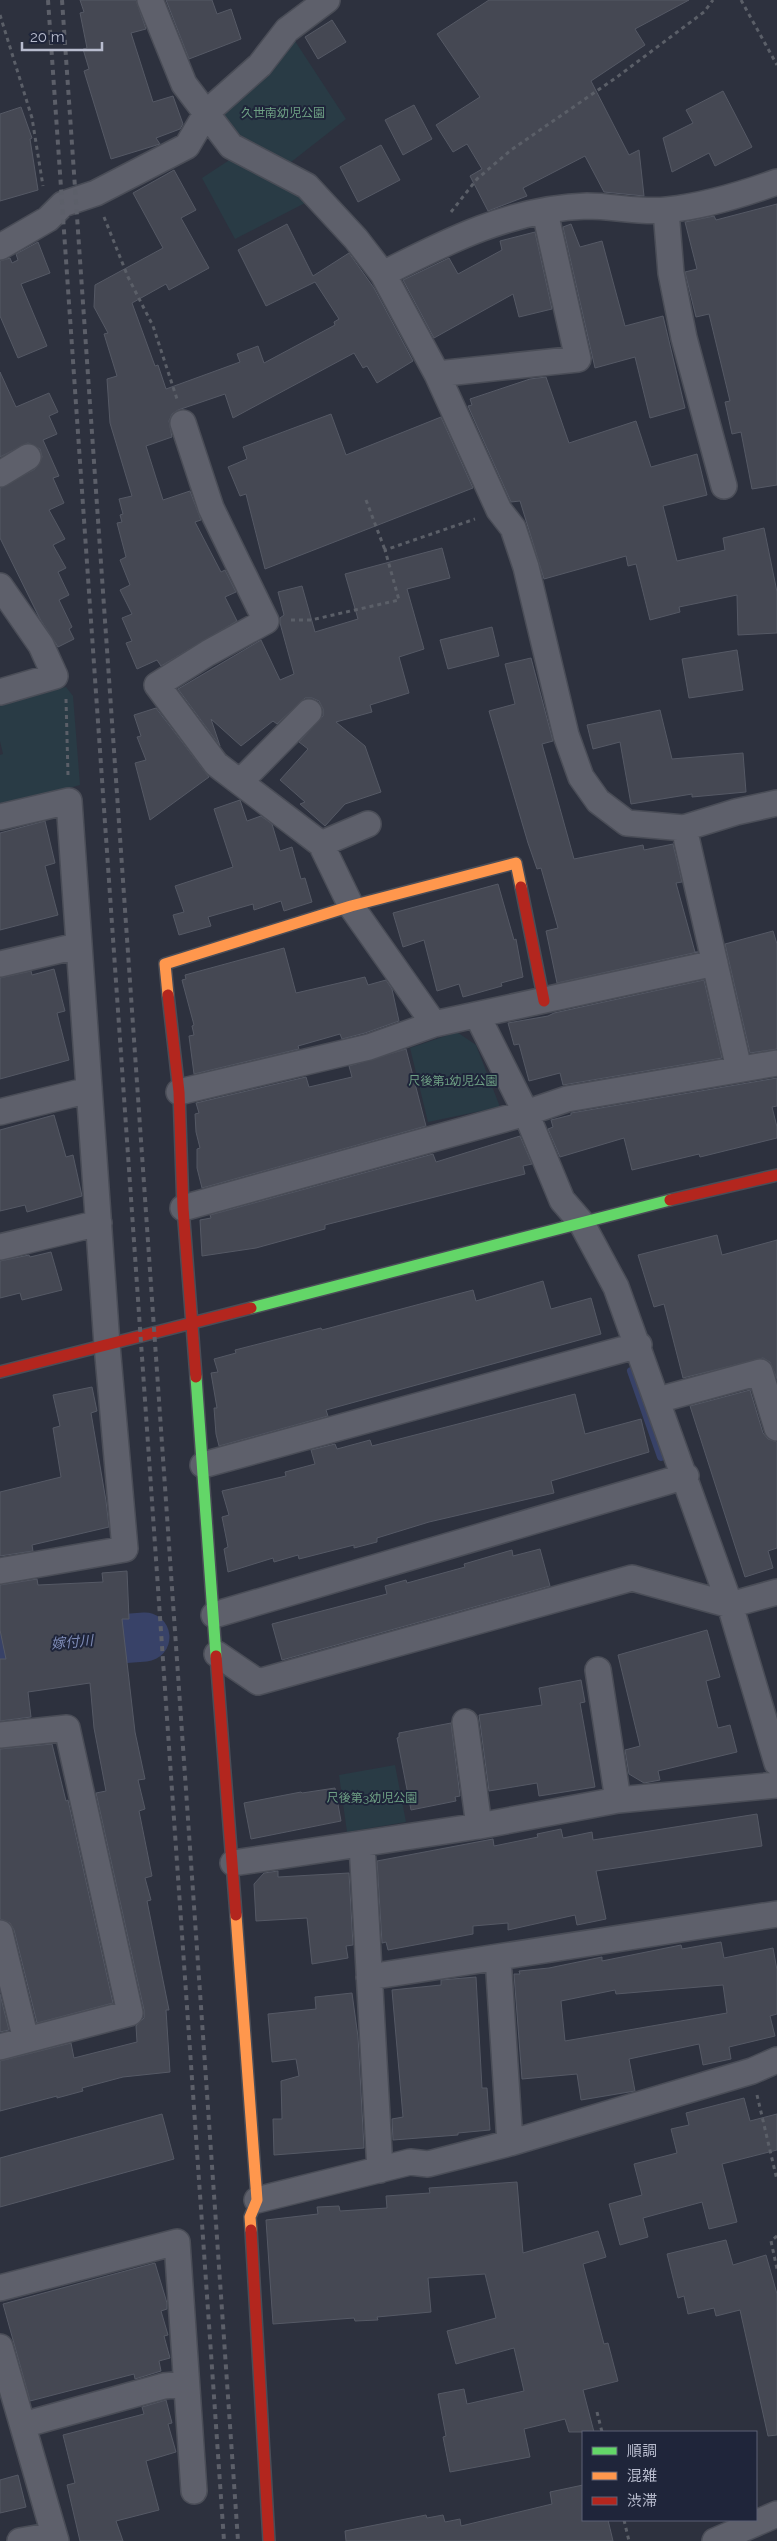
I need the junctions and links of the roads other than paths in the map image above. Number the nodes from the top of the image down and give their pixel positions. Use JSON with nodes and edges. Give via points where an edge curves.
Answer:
{"nodes":[{"id":1,"x":150,"y":0,"type":"edge"},
{"id":2,"x":327,"y":0,"type":"edge"},
{"id":3,"x":207,"y":112,"type":"junction"},
{"id":4,"x":777,"y":182,"type":"edge"},
{"id":5,"x":666,"y":211,"type":"junction"},
{"id":6,"x":545,"y":212,"type":"junction"},
{"id":7,"x":0,"y":247,"type":"edge"},
{"id":8,"x":383,"y":274,"type":"junction"},
{"id":9,"x":437,"y":374,"type":"junction"},
{"id":10,"x":183,"y":423,"type":"road end"},
{"id":11,"x":28,"y":457,"type":"dead end"},
{"id":12,"x":0,"y":474,"type":"edge"},
{"id":13,"x":724,"y":486,"type":"dead end"},
{"id":14,"x":0,"y":586,"type":"edge"},
{"id":15,"x":0,"y":692,"type":"edge"},
{"id":16,"x":309,"y":712,"type":"dead end"},
{"id":17,"x":240,"y":782,"type":"junction"},
{"id":18,"x":777,"y":803,"type":"edge"},
{"id":19,"x":0,"y":817,"type":"edge"},
{"id":20,"x":368,"y":824,"type":"dead end"},
{"id":21,"x":684,"y":828,"type":"junction"},
{"id":22,"x":321,"y":844,"type":"junction"},
{"id":23,"x":351,"y":906,"type":"junction"},
{"id":24,"x":77,"y":946,"type":"junction"},
{"id":25,"x":714,"y":963,"type":"junction"},
{"id":26,"x":0,"y":964,"type":"edge"},
{"id":27,"x":544,"y":1001,"type":"junction"},
{"id":28,"x":477,"y":1015,"type":"junction"},
{"id":29,"x":434,"y":1024,"type":"junction"},
{"id":30,"x":777,"y":1063,"type":"edge"},
{"id":31,"x":739,"y":1069,"type":"junction"},
{"id":32,"x":89,"y":1090,"type":"junction"},
{"id":33,"x":179,"y":1092,"type":"junction"},
{"id":34,"x":0,"y":1112,"type":"edge"},
{"id":35,"x":526,"y":1113,"type":"junction"},
{"id":36,"x":777,"y":1175,"type":"edge"},
{"id":37,"x":183,"y":1208,"type":"junction"},
{"id":38,"x":581,"y":1222,"type":"junction"},
{"id":39,"x":99,"y":1223,"type":"junction"},
{"id":40,"x":0,"y":1247,"type":"edge"},
{"id":41,"x":193,"y":1324,"type":"junction"},
{"id":42,"x":107,"y":1345,"type":"junction"},
{"id":43,"x":638,"y":1345,"type":"junction"},
{"id":44,"x":769,"y":1370,"type":"edge"},
{"id":45,"x":0,"y":1372,"type":"edge"},
{"id":46,"x":658,"y":1400,"type":"junction"},
{"id":47,"x":777,"y":1428,"type":"edge"},
{"id":48,"x":203,"y":1465,"type":"junction"},
{"id":49,"x":686,"y":1476,"type":"junction"},
{"id":50,"x":0,"y":1571,"type":"edge"},
{"id":51,"x":777,"y":1592,"type":"edge"},
{"id":52,"x":730,"y":1604,"type":"junction"},
{"id":53,"x":214,"y":1615,"type":"junction"},
{"id":54,"x":217,"y":1654,"type":"junction"},
{"id":55,"x":598,"y":1670,"type":"dead end"},
{"id":56,"x":465,"y":1722,"type":"dead end"},
{"id":57,"x":0,"y":1735,"type":"edge"},
{"id":58,"x":777,"y":1760,"type":"edge"},
{"id":59,"x":777,"y":1785,"type":"edge"},
{"id":60,"x":618,"y":1800,"type":"junction"},
{"id":61,"x":479,"y":1826,"type":"junction"},
{"id":62,"x":362,"y":1844,"type":"junction"},
{"id":63,"x":233,"y":1863,"type":"junction"},
{"id":64,"x":777,"y":1914,"type":"edge"},
{"id":65,"x":0,"y":1934,"type":"edge"},
{"id":66,"x":498,"y":1957,"type":"junction"},
{"id":67,"x":369,"y":1977,"type":"junction"},
{"id":68,"x":26,"y":2040,"type":"junction"},
{"id":69,"x":0,"y":2047,"type":"edge"},
{"id":70,"x":777,"y":2060,"type":"edge"},
{"id":71,"x":510,"y":2143,"type":"junction"},
{"id":72,"x":380,"y":2170,"type":"junction"},
{"id":73,"x":257,"y":2200,"type":"junction"},
{"id":74,"x":0,"y":2288,"type":"edge"},
{"id":75,"x":0,"y":2347,"type":"edge"},
{"id":76,"x":186,"y":2384,"type":"junction"},
{"id":77,"x":23,"y":2425,"type":"junction"},
{"id":78,"x":194,"y":2491,"type":"dead end"},
{"id":79,"x":777,"y":2514,"type":"edge"},
{"id":80,"x":55,"y":2538,"type":"edge"},
{"id":81,"x":20,"y":2541,"type":"edge"},
{"id":82,"x":269,"y":2541,"type":"edge"},
{"id":83,"x":715,"y":2541,"type":"edge"}],
"edges":[{"from":1,"to":3,"type":"street","via":[[184,84]]},
{"from":2,"to":3,"type":"street","via":[[287,30],[260,65]]},
{"from":3,"to":7,"type":"street","via":[[187,146],[96,193],[63,204],[48,219]]},
{"from":3,"to":8,"type":"street","via":[[231,146],[307,186]]},
{"from":4,"to":5,"type":"street","via":[[725,200]]},
{"from":5,"to":6,"type":"street","via":[[588,206]]},
{"from":5,"to":13,"type":"street","via":[[672,273],[684,338]]},
{"from":6,"to":8,"type":"street","via":[[491,224],[438,245]]},
{"from":6,"to":9,"type":"street","via":[[578,359]]},
{"from":8,"to":9,"type":"street"},
{"from":9,"to":21,"type":"street","via":[[499,510],[512,528],[526,567],[566,735],[581,777],[598,801],[627,822]]},
{"from":10,"to":17,"type":"street","via":[[211,508],[266,621],[157,686],[216,764]]},
{"from":11,"to":12,"type":"street"},
{"from":14,"to":15,"type":"street","via":[[41,645],[55,676]]},
{"from":16,"to":17,"type":"street"},
{"from":17,"to":22,"type":"street"},
{"from":18,"to":21,"type":"street"},
{"from":19,"to":24,"type":"street","via":[[69,800]]},
{"from":20,"to":22,"type":"street"},
{"from":21,"to":25,"type":"street"},
{"from":22,"to":23,"type":"street"},
{"from":23,"to":27,"type":"street","via":[[516,863]]},
{"from":23,"to":29,"type":"street"},
{"from":23,"to":33,"type":"street","via":[[165,964]]},
{"from":24,"to":26,"type":"street"},
{"from":24,"to":32,"type":"street"},
{"from":25,"to":27,"type":"street"},
{"from":25,"to":31,"type":"street"},
{"from":27,"to":28,"type":"street"},
{"from":28,"to":29,"type":"street"},
{"from":28,"to":35,"type":"street"},
{"from":29,"to":33,"type":"street","via":[[369,1047]]},
{"from":30,"to":31,"type":"street"},
{"from":31,"to":35,"type":"street","via":[[567,1099]]},
{"from":32,"to":34,"type":"street"},
{"from":32,"to":39,"type":"street"},
{"from":33,"to":37,"type":"street"},
{"from":35,"to":37,"type":"street"},
{"from":35,"to":38,"type":"street","via":[[562,1200]]},
{"from":36,"to":38,"type":"street"},
{"from":37,"to":41,"type":"street"},
{"from":38,"to":41,"type":"street"},
{"from":38,"to":43,"type":"street","via":[[616,1287]]},
{"from":39,"to":40,"type":"street"},
{"from":39,"to":42,"type":"street"},
{"from":41,"to":42,"type":"street"},
{"from":41,"to":48,"type":"street"},
{"from":42,"to":45,"type":"street"},
{"from":42,"to":50,"type":"street","via":[[125,1549]]},
{"from":43,"to":46,"type":"street"},
{"from":43,"to":48,"type":"street"},
{"from":44,"to":46,"type":"street"},
{"from":44,"to":47,"type":"street"},
{"from":46,"to":49,"type":"street"},
{"from":48,"to":53,"type":"street"},
{"from":49,"to":52,"type":"street"},
{"from":49,"to":53,"type":"street"},
{"from":51,"to":52,"type":"street"},
{"from":52,"to":54,"type":"street","via":[[632,1578],[258,1682]]},
{"from":52,"to":58,"type":"street"},
{"from":53,"to":54,"type":"street"},
{"from":54,"to":63,"type":"street"},
{"from":55,"to":60,"type":"street"},
{"from":56,"to":61,"type":"street"},
{"from":57,"to":68,"type":"street","via":[[67,1728],[130,2013]]},
{"from":59,"to":60,"type":"street"},
{"from":60,"to":61,"type":"street"},
{"from":61,"to":62,"type":"street"},
{"from":62,"to":63,"type":"street"},
{"from":62,"to":67,"type":"street"},
{"from":63,"to":73,"type":"street"},
{"from":64,"to":66,"type":"street"},
{"from":65,"to":68,"type":"street"},
{"from":66,"to":67,"type":"street"},
{"from":66,"to":71,"type":"street"},
{"from":67,"to":72,"type":"street"},
{"from":68,"to":69,"type":"street"},
{"from":70,"to":71,"type":"street","via":[[752,2071]]},
{"from":71,"to":72,"type":"street","via":[[428,2164],[410,2162]]},
{"from":72,"to":73,"type":"street"},
{"from":73,"to":82,"type":"street","via":[[250,2217]]},
{"from":74,"to":76,"type":"street","via":[[177,2242]]},
{"from":75,"to":77,"type":"street"},
{"from":76,"to":77,"type":"street","via":[[164,2386]]},
{"from":76,"to":78,"type":"street"},
{"from":77,"to":80,"type":"street"},
{"from":79,"to":83,"type":"street"},
{"from":80,"to":81,"type":"street"}]}
